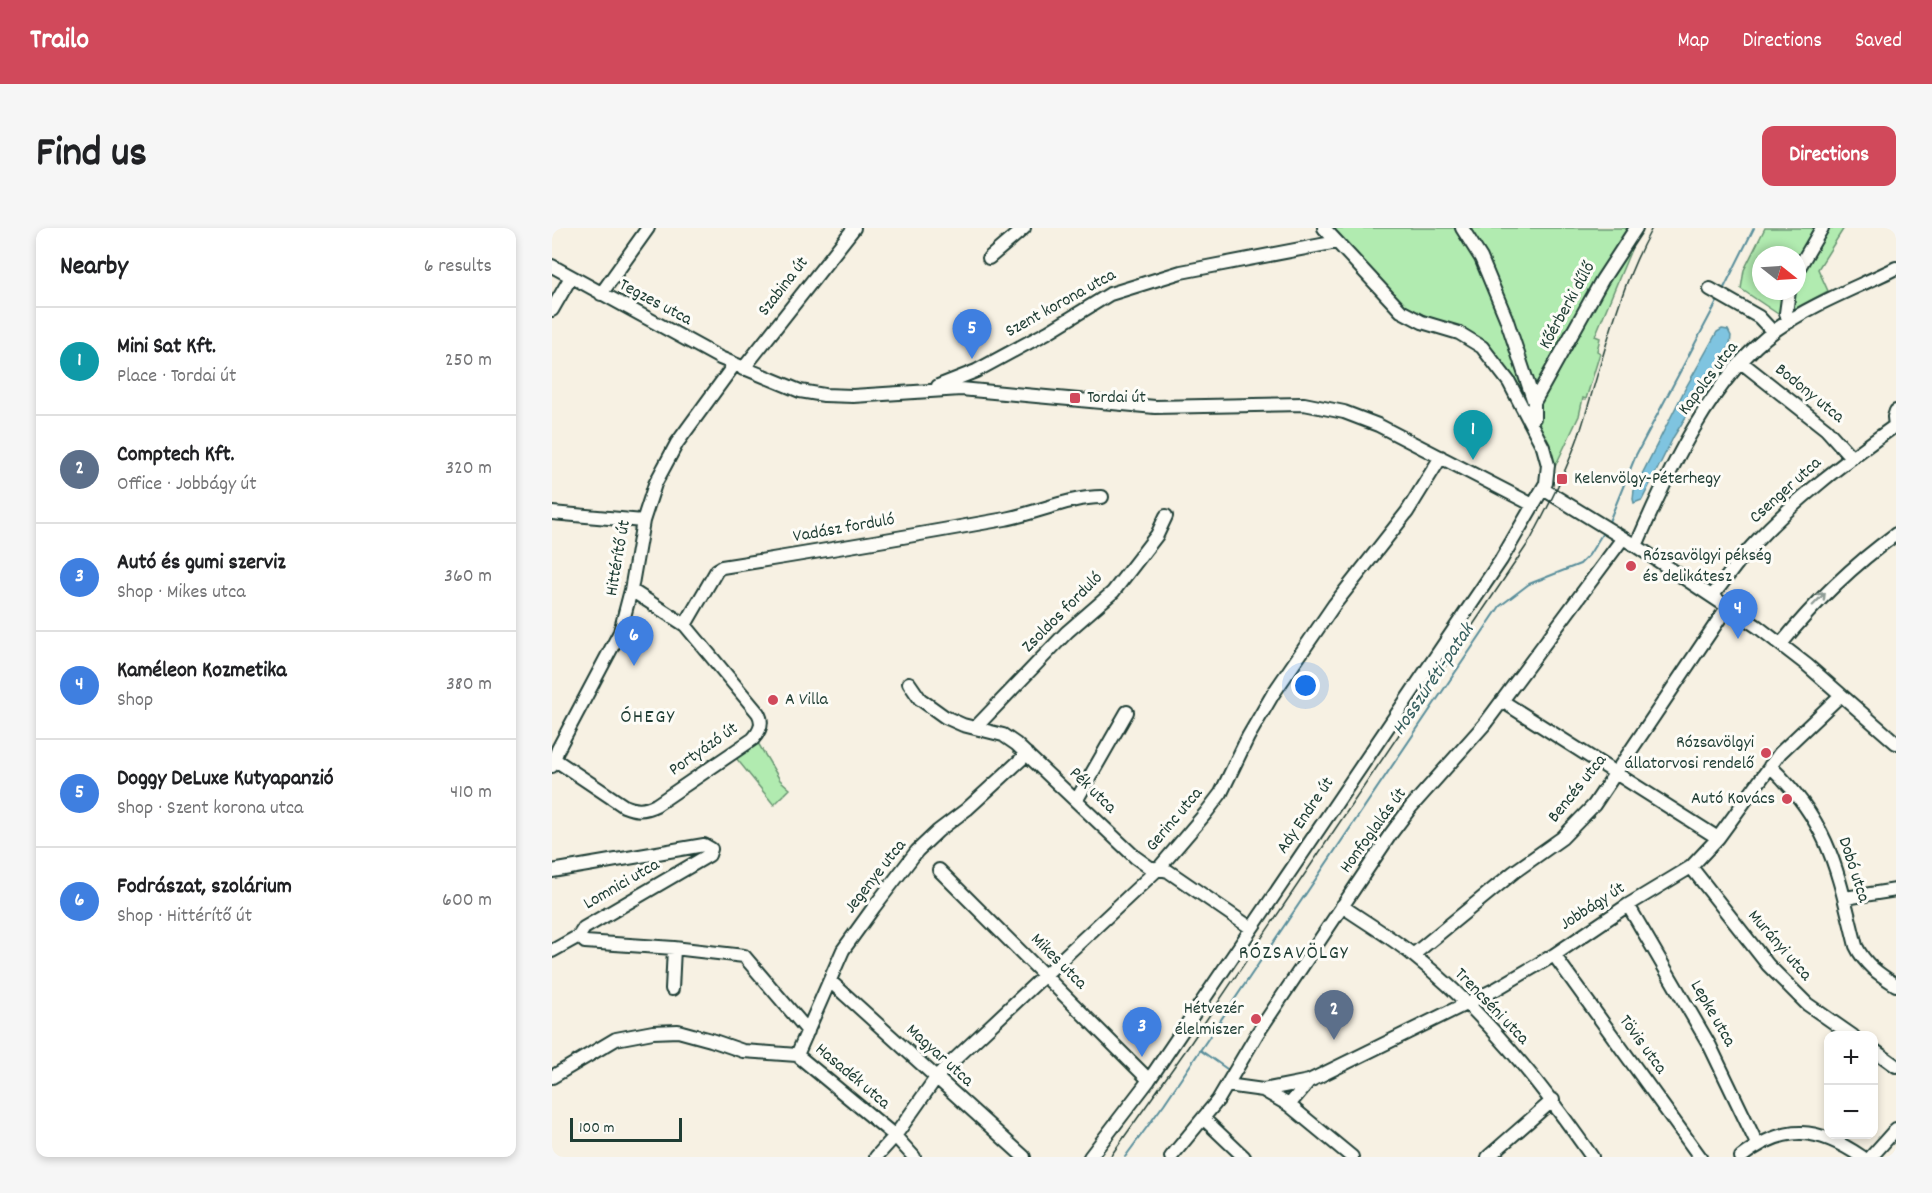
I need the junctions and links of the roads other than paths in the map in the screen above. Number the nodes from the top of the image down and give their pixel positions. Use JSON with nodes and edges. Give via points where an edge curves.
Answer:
{"nodes":[{"id":1,"x":648,"y":228,"type":"edge"},
{"id":2,"x":854,"y":228,"type":"edge"},
{"id":3,"x":1024,"y":228,"type":"edge"},
{"id":4,"x":1324,"y":228,"type":"edge"},
{"id":5,"x":1462,"y":228,"type":"edge"},
{"id":6,"x":1636,"y":228,"type":"edge"},
{"id":7,"x":1822,"y":228,"type":"edge"},
{"id":8,"x":1337,"y":242,"type":"junction"},
{"id":9,"x":1806,"y":256,"type":"edge"},
{"id":10,"x":989,"y":258,"type":"dead end"},
{"id":11,"x":552,"y":266,"type":"edge"},
{"id":12,"x":1896,"y":268,"type":"edge"},
{"id":13,"x":571,"y":277,"type":"junction"},
{"id":14,"x":1713,"y":291,"type":"dead end"},
{"id":15,"x":601,"y":294,"type":"junction"},
{"id":16,"x":1788,"y":300,"type":"edge"},
{"id":17,"x":552,"y":310,"type":"edge"},
{"id":18,"x":1789,"y":322,"type":"junction"},
{"id":19,"x":1773,"y":332,"type":"junction"},
{"id":20,"x":1741,"y":362,"type":"junction"},
{"id":21,"x":739,"y":367,"type":"junction"},
{"id":22,"x":914,"y":393,"type":"junction"},
{"id":23,"x":1534,"y":402,"type":"junction"},
{"id":24,"x":1896,"y":411,"type":"edge"},
{"id":25,"x":1530,"y":422,"type":"junction"},
{"id":26,"x":1896,"y":425,"type":"edge"},
{"id":27,"x":1441,"y":457,"type":"junction"},
{"id":28,"x":1851,"y":457,"type":"junction"},
{"id":29,"x":1543,"y":489,"type":"junction"},
{"id":30,"x":1102,"y":497,"type":"dead end"},
{"id":31,"x":1533,"y":505,"type":"junction"},
{"id":32,"x":552,"y":513,"type":"edge"},
{"id":33,"x":1166,"y":516,"type":"dead end"},
{"id":34,"x":643,"y":521,"type":"junction"},
{"id":35,"x":1896,"y":534,"type":"edge"},
{"id":36,"x":1623,"y":538,"type":"junction"},
{"id":37,"x":1636,"y":546,"type":"junction"},
{"id":38,"x":632,"y":590,"type":"junction"},
{"id":39,"x":1712,"y":596,"type":"junction"},
{"id":40,"x":1728,"y":606,"type":"junction"},
{"id":41,"x":685,"y":625,"type":"junction"},
{"id":42,"x":1781,"y":644,"type":"junction"},
{"id":43,"x":909,"y":683,"type":"dead end"},
{"id":44,"x":1841,"y":695,"type":"junction"},
{"id":45,"x":1502,"y":701,"type":"junction"},
{"id":46,"x":1127,"y":712,"type":"dead end"},
{"id":47,"x":976,"y":727,"type":"junction"},
{"id":48,"x":1896,"y":743,"type":"edge"},
{"id":49,"x":1027,"y":754,"type":"junction"},
{"id":50,"x":554,"y":755,"type":"edge"},
{"id":51,"x":1770,"y":766,"type":"junction"},
{"id":52,"x":1616,"y":773,"type":"junction"},
{"id":53,"x":1076,"y":801,"type":"junction"},
{"id":54,"x":1718,"y":838,"type":"junction"},
{"id":55,"x":1691,"y":867,"type":"junction"},
{"id":56,"x":1159,"y":868,"type":"junction"},
{"id":57,"x":939,"y":870,"type":"dead end"},
{"id":58,"x":552,"y":871,"type":"edge"},
{"id":59,"x":1896,"y":890,"type":"edge"},
{"id":60,"x":1845,"y":898,"type":"junction"},
{"id":61,"x":1628,"y":905,"type":"junction"},
{"id":62,"x":1341,"y":906,"type":"junction"},
{"id":63,"x":1251,"y":928,"type":"junction"},
{"id":64,"x":579,"y":936,"type":"junction"},
{"id":65,"x":674,"y":948,"type":"junction"},
{"id":66,"x":552,"y":951,"type":"edge"},
{"id":67,"x":1413,"y":955,"type":"junction"},
{"id":68,"x":1554,"y":955,"type":"junction"},
{"id":69,"x":1046,"y":975,"type":"junction"},
{"id":70,"x":830,"y":981,"type":"junction"},
{"id":71,"x":1896,"y":985,"type":"edge"},
{"id":72,"x":672,"y":989,"type":"dead end"},
{"id":73,"x":1467,"y":1003,"type":"junction"},
{"id":74,"x":808,"y":1031,"type":"junction"},
{"id":75,"x":1847,"y":1031,"type":"edge"},
{"id":76,"x":1878,"y":1053,"type":"edge"},
{"id":77,"x":797,"y":1055,"type":"junction"},
{"id":78,"x":1896,"y":1066,"type":"edge"},
{"id":79,"x":552,"y":1077,"type":"edge"},
{"id":80,"x":936,"y":1077,"type":"junction"},
{"id":81,"x":1149,"y":1080,"type":"junction"},
{"id":82,"x":1310,"y":1081,"type":"junction"},
{"id":83,"x":1227,"y":1085,"type":"junction"},
{"id":84,"x":1263,"y":1090,"type":"junction"},
{"id":85,"x":1552,"y":1100,"type":"junction"},
{"id":86,"x":1289,"y":1105,"type":"junction"},
{"id":87,"x":1204,"y":1119,"type":"junction"},
{"id":88,"x":1896,"y":1129,"type":"edge"},
{"id":89,"x":895,"y":1136,"type":"junction"},
{"id":90,"x":1757,"y":1144,"type":"junction"},
{"id":91,"x":1493,"y":1156,"type":"edge"},
{"id":92,"x":876,"y":1157,"type":"edge"},
{"id":93,"x":914,"y":1157,"type":"edge"},
{"id":94,"x":1024,"y":1157,"type":"edge"},
{"id":95,"x":1090,"y":1157,"type":"edge"},
{"id":96,"x":1171,"y":1157,"type":"edge"},
{"id":97,"x":1244,"y":1157,"type":"edge"},
{"id":98,"x":1352,"y":1157,"type":"edge"},
{"id":99,"x":1592,"y":1157,"type":"edge"},
{"id":100,"x":1700,"y":1157,"type":"edge"},
{"id":101,"x":1741,"y":1157,"type":"edge"},
{"id":102,"x":1862,"y":1157,"type":"edge"},
{"id":103,"x":1871,"y":1157,"type":"edge"}],
"edges":[{"from":1,"to":15,"type":"street"},
{"from":2,"to":21,"type":"street","name":"Szabina út"},
{"from":3,"to":10,"type":"street"},
{"from":4,"to":8,"type":"street"},
{"from":5,"to":23,"type":"street","name":"Kőérberki dűlő","via":[[1506,318]]},
{"from":6,"to":23,"type":"street","name":"Kőérberki dűlő","via":[[1602,280]]},
{"from":7,"to":9,"type":"street"},
{"from":8,"to":22,"type":"street","name":"Szent korona utca","via":[[1180,272],[1110,294],[976,371]]},
{"from":8,"to":25,"type":"street","via":[[1401,311],[1459,333],[1482,347],[1509,382]]},
{"from":11,"to":13,"type":"street","name":"Tegzes utca"},
{"from":12,"to":18,"type":"street","name":"Kapolcs utca"},
{"from":13,"to":15,"type":"street","name":"Tegzes utca"},
{"from":13,"to":17,"type":"street"},
{"from":14,"to":19,"type":"street","via":[[1759,317]]},
{"from":15,"to":21,"type":"street","name":"Tegzes utca"},
{"from":16,"to":18,"type":"street"},
{"from":18,"to":19,"type":"street","name":"Kapolcs utca"},
{"from":19,"to":20,"type":"street","name":"Kapolcs utca"},
{"from":20,"to":28,"type":"street","name":"Bodony utca","via":[[1826,429]]},
{"from":20,"to":37,"type":"street","name":"Kapolcs utca","via":[[1683,445]]},
{"from":21,"to":22,"type":"street","via":[[789,388],[824,395]]},
{"from":21,"to":34,"type":"street","name":"Hittérítő út","via":[[677,443],[663,466]]},
{"from":22,"to":27,"type":"street","via":[[961,389],[1155,407],[1304,404],[1357,416]]},
{"from":23,"to":25,"type":"street","name":"Kőérberki dűlő","via":[[1534,418]]},
{"from":24,"to":26,"type":"street","name":"Csenger utca"},
{"from":25,"to":29,"type":"street","via":[[1547,456],[1548,477]]},
{"from":26,"to":28,"type":"street","name":"Csenger utca"},
{"from":27,"to":31,"type":"street"},
{"from":27,"to":56,"type":"street","name":"Gerinc utca","via":[[1407,512],[1334,605],[1273,694],[1221,793]]},
{"from":28,"to":39,"type":"street","name":"Csenger utca","via":[[1751,547]]},
{"from":29,"to":31,"type":"street","name":"Ady Endre út"},
{"from":29,"to":36,"type":"street"},
{"from":30,"to":41,"type":"street","name":"Vadász forduló","via":[[1088,497],[1028,515],[722,567]]},
{"from":31,"to":63,"type":"street","name":"Ady Endre út","via":[[1501,560]]},
{"from":32,"to":34,"type":"street"},
{"from":33,"to":47,"type":"street","name":"Zsoldos forduló","via":[[1157,536],[1113,592],[1067,632]]},
{"from":34,"to":38,"type":"street","name":"Hittérítő út"},
{"from":42,"to":35,"type":"street","one_way":true,"via":[[1829,589]]},
{"from":36,"to":37,"type":"street"},
{"from":36,"to":45,"type":"street","name":"Honfoglalás út"},
{"from":37,"to":39,"type":"street"},
{"from":38,"to":41,"type":"street"},
{"from":38,"to":50,"type":"street","name":"Hittérítő út","via":[[620,632]]},
{"from":39,"to":40,"type":"street"},
{"from":40,"to":42,"type":"street"},
{"from":40,"to":52,"type":"street","name":"Bencés utca"},
{"from":41,"to":50,"type":"street","name":"Portyázó út","via":[[761,718],[759,732],[753,739],[643,810],[624,806]]},
{"from":42,"to":44,"type":"street"},
{"from":43,"to":47,"type":"street","name":"Pék utca","via":[[920,699],[939,713]]},
{"from":44,"to":48,"type":"street"},
{"from":44,"to":51,"type":"street","name":"Jobbágy út"},
{"from":45,"to":52,"type":"street"},
{"from":45,"to":62,"type":"street","name":"Honfoglalás út","via":[[1404,816]]},
{"from":46,"to":53,"type":"street"},
{"from":47,"to":49,"type":"street","name":"Pék utca","via":[[1007,736]]},
{"from":49,"to":53,"type":"street","name":"Pék utca"},
{"from":49,"to":70,"type":"street","name":"Jegenye utca","via":[[917,851],[843,950]]},
{"from":51,"to":54,"type":"street","name":"Jobbágy út"},
{"from":51,"to":60,"type":"street","name":"Dobó utca","via":[[1816,821],[1837,868]]},
{"from":52,"to":54,"type":"street"},
{"from":52,"to":67,"type":"street","name":"Bencés utca","via":[[1594,805],[1562,838]]},
{"from":53,"to":56,"type":"street","name":"Pék utca","via":[[1135,857],[1149,867]]},
{"from":54,"to":55,"type":"street","name":"Jobbágy út"},
{"from":55,"to":61,"type":"street","name":"Jobbágy út"},
{"from":55,"to":75,"type":"street","name":"Murányi utca","via":[[1768,965],[1807,1004]]},
{"from":56,"to":63,"type":"street","name":"Pék utca"},
{"from":56,"to":69,"type":"street","name":"Gerinc utca"},
{"from":57,"to":69,"type":"street","name":"Mikes utca"},
{"from":58,"to":64,"type":"street","name":"Lomnici utca","via":[[704,845],[711,849],[708,855],[584,927]]},
{"from":59,"to":60,"type":"street"},
{"from":60,"to":71,"type":"street","name":"Dobó utca","via":[[1859,954],[1872,969]]},
{"from":61,"to":68,"type":"street","name":"Jobbágy út"},
{"from":61,"to":90,"type":"street","name":"Lepke utca","via":[[1710,1046]]},
{"from":62,"to":67,"type":"street","name":"Trencséni utca"},
{"from":62,"to":83,"type":"street","name":"Honfoglalás út"},
{"from":63,"to":81,"type":"street","name":"Ady Endre út"},
{"from":64,"to":65,"type":"street","name":"Lomnici utca","via":[[585,942]]},
{"from":64,"to":66,"type":"street"},
{"from":65,"to":72,"type":"street"},
{"from":65,"to":74,"type":"street","name":"Lomnici utca","via":[[744,956]]},
{"from":67,"to":73,"type":"street","name":"Trencséni utca"},
{"from":68,"to":73,"type":"street","name":"Jobbágy út"},
{"from":68,"to":100,"type":"street","name":"Tövis utca"},
{"from":69,"to":80,"type":"street","name":"Gerinc utca"},
{"from":69,"to":81,"type":"street","name":"Mikes utca"},
{"from":70,"to":74,"type":"street","name":"Jegenye utca"},
{"from":70,"to":80,"type":"street","name":"Magyar utca"},
{"from":73,"to":82,"type":"street","name":"Jobbágy út"},
{"from":73,"to":85,"type":"street","name":"Trencséni utca"},
{"from":74,"to":77,"type":"street","name":"Jegenye utca"},
{"from":76,"to":78,"type":"street"},
{"from":77,"to":79,"type":"street","name":"Hasadék utca","via":[[742,1051],[678,1031],[653,1032],[616,1040]]},
{"from":77,"to":89,"type":"street","name":"Hasadék utca"},
{"from":80,"to":89,"type":"street","name":"Gerinc utca"},
{"from":80,"to":94,"type":"street","name":"Magyar utca"},
{"from":81,"to":95,"type":"street","name":"Ady Endre út"},
{"from":82,"to":84,"type":"street","name":"Jobbágy út"},
{"from":82,"to":86,"type":"street","name":"Jobbágy út"},
{"from":83,"to":84,"type":"street","name":"Jobbágy út"},
{"from":83,"to":87,"type":"street","name":"Honfoglalás út"},
{"from":84,"to":86,"type":"street"},
{"from":85,"to":91,"type":"street"},
{"from":85,"to":99,"type":"street","name":"Trencséni utca"},
{"from":86,"to":98,"type":"street"},
{"from":87,"to":96,"type":"street","name":"Honfoglalás út"},
{"from":87,"to":97,"type":"street"},
{"from":88,"to":103,"type":"street"},
{"from":89,"to":92,"type":"street","name":"Gerinc utca"},
{"from":89,"to":93,"type":"street","name":"Hasadék utca"},
{"from":90,"to":101,"type":"street"},
{"from":90,"to":102,"type":"street","via":[[1783,1135],[1814,1134],[1836,1141]]}]}
